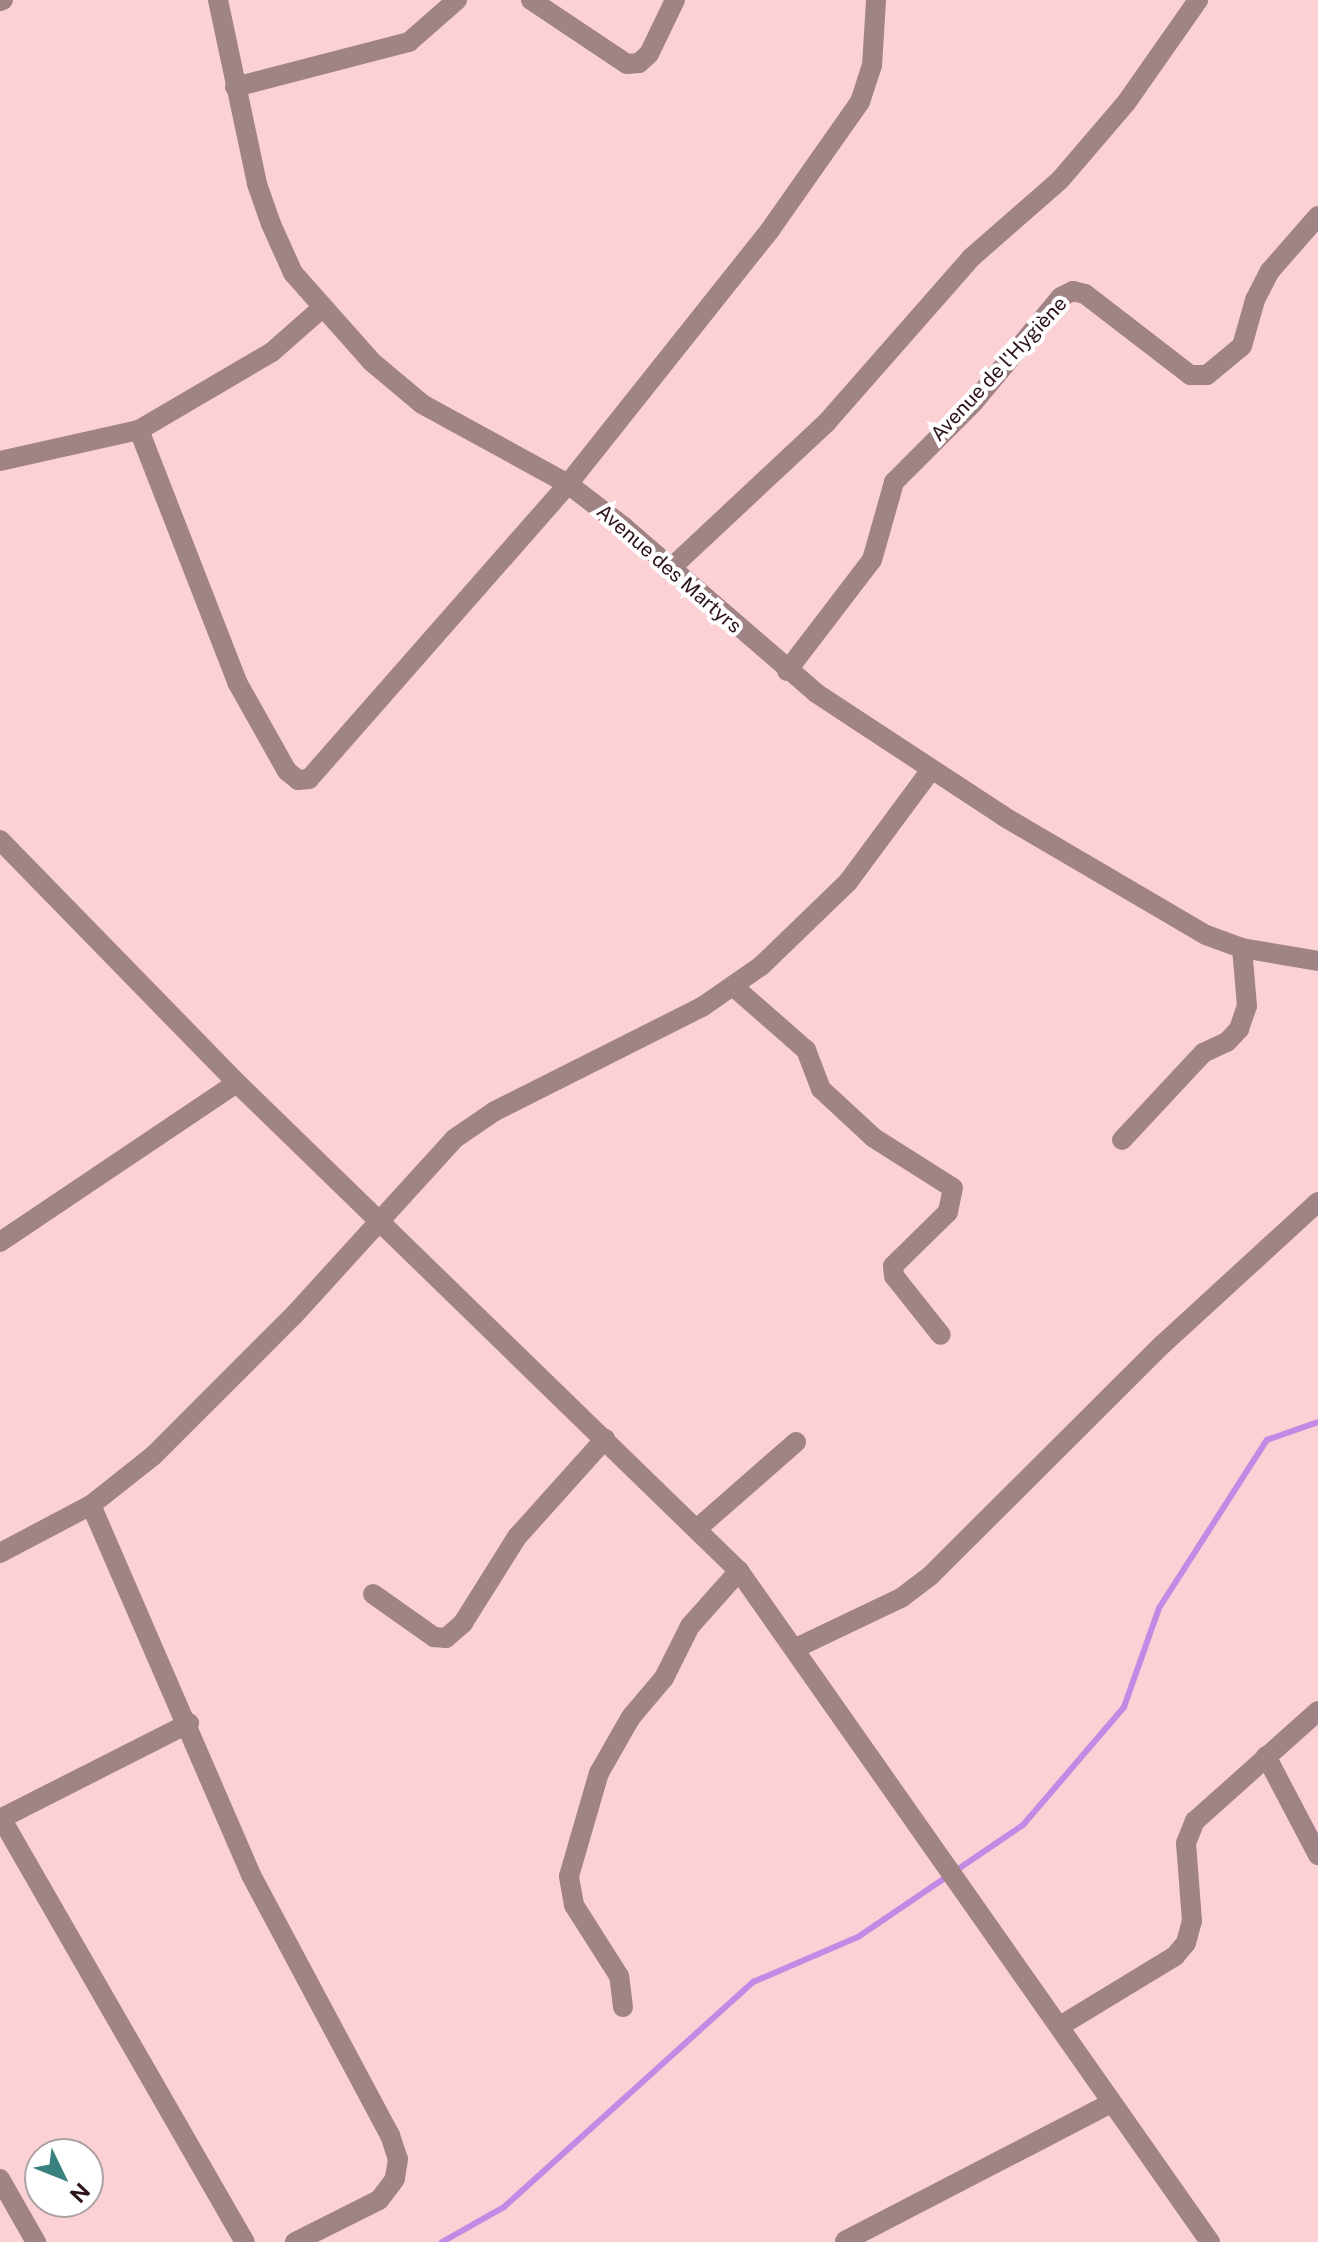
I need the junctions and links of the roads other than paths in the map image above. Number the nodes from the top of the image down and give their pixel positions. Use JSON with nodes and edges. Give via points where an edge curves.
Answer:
{"nodes":[{"id":1,"x":218,"y":0,"type":"edge"},
{"id":2,"x":457,"y":0,"type":"edge"},
{"id":3,"x":531,"y":0,"type":"edge"},
{"id":4,"x":675,"y":0,"type":"edge"},
{"id":5,"x":876,"y":0,"type":"edge"},
{"id":6,"x":1198,"y":0,"type":"edge"},
{"id":7,"x":235,"y":87,"type":"junction"},
{"id":8,"x":1318,"y":216,"type":"edge"},
{"id":9,"x":321,"y":309,"type":"junction"},
{"id":10,"x":139,"y":430,"type":"junction"},
{"id":11,"x":0,"y":461,"type":"edge"},
{"id":12,"x":568,"y":484,"type":"junction"},
{"id":13,"x":670,"y":569,"type":"junction"},
{"id":14,"x":787,"y":671,"type":"junction"},
{"id":15,"x":931,"y":770,"type":"junction"},
{"id":16,"x":0,"y":840,"type":"edge"},
{"id":17,"x":1242,"y":948,"type":"junction"},
{"id":18,"x":1318,"y":961,"type":"edge"},
{"id":19,"x":734,"y":987,"type":"junction"},
{"id":20,"x":237,"y":1083,"type":"junction"},
{"id":21,"x":1122,"y":1140,"type":"dead end"},
{"id":22,"x":1318,"y":1202,"type":"edge"},
{"id":23,"x":383,"y":1221,"type":"junction"},
{"id":24,"x":0,"y":1242,"type":"edge"},
{"id":25,"x":941,"y":1335,"type":"dead end"},
{"id":26,"x":605,"y":1439,"type":"junction"},
{"id":27,"x":796,"y":1442,"type":"dead end"},
{"id":28,"x":91,"y":1505,"type":"junction"},
{"id":29,"x":699,"y":1527,"type":"junction"},
{"id":30,"x":0,"y":1553,"type":"edge"},
{"id":31,"x":739,"y":1571,"type":"junction"},
{"id":32,"x":373,"y":1594,"type":"dead end"},
{"id":33,"x":796,"y":1648,"type":"junction"},
{"id":34,"x":1318,"y":1711,"type":"edge"},
{"id":35,"x":189,"y":1723,"type":"junction"},
{"id":36,"x":1266,"y":1756,"type":"junction"},
{"id":37,"x":1,"y":1818,"type":"edge"},
{"id":38,"x":1318,"y":1855,"type":"edge"},
{"id":39,"x":623,"y":2007,"type":"dead end"},
{"id":40,"x":1060,"y":2026,"type":"junction"},
{"id":41,"x":1111,"y":2103,"type":"junction"},
{"id":42,"x":0,"y":2179,"type":"edge"},
{"id":43,"x":845,"y":2241,"type":"edge"},
{"id":44,"x":36,"y":2242,"type":"edge"},
{"id":45,"x":245,"y":2242,"type":"edge"},
{"id":46,"x":295,"y":2242,"type":"edge"},
{"id":47,"x":1210,"y":2242,"type":"edge"}],
"edges":[{"from":1,"to":7,"type":"street","name":"Avenue des Martyrs"},
{"from":2,"to":7,"type":"street","via":[[409,42]]},
{"from":3,"to":4,"type":"street","via":[[627,64],[639,63],[649,54]]},
{"from":5,"to":12,"type":"street","via":[[872,66],[860,102],[732,283]]},
{"from":6,"to":13,"type":"street","via":[[1126,103],[1060,180],[972,257],[827,422]]},
{"from":7,"to":9,"type":"street","name":"Avenue des Martyrs","via":[[271,224],[293,273]]},
{"from":8,"to":14,"type":"street","name":"Avenue de l'Hygiène","via":[[1270,271],[1242,346],[1207,375],[1190,375],[1085,294],[1073,291],[1061,297],[974,402],[894,482],[872,560]]},
{"from":9,"to":10,"type":"street","via":[[261,360]]},
{"from":9,"to":12,"type":"street","name":"Avenue des Martyrs","via":[[422,404]]},
{"from":10,"to":11,"type":"street"},
{"from":10,"to":12,"type":"street","via":[[237,682],[275,755],[298,780],[322,770]]},
{"from":12,"to":13,"type":"street","name":"Avenue des Martyrs"},
{"from":13,"to":14,"type":"street","name":"Avenue des Martyrs"},
{"from":14,"to":15,"type":"street","name":"Avenue des Martyrs"},
{"from":15,"to":17,"type":"street","name":"Avenue des Martyrs","via":[[1206,935]]},
{"from":15,"to":19,"type":"street","via":[[848,882]]},
{"from":16,"to":20,"type":"street"},
{"from":17,"to":18,"type":"street","name":"Avenue des Martyrs"},
{"from":17,"to":21,"type":"street","via":[[1247,1006],[1239,1029],[1194,1062]]},
{"from":19,"to":23,"type":"street","via":[[642,1040],[495,1111],[454,1139]]},
{"from":19,"to":25,"type":"street","via":[[806,1050],[821,1089],[863,1128],[953,1188],[948,1212],[893,1266],[894,1276]]},
{"from":20,"to":23,"type":"street"},
{"from":20,"to":24,"type":"street"},
{"from":22,"to":33,"type":"street","via":[[1163,1344],[930,1576],[901,1598]]},
{"from":23,"to":26,"type":"street"},
{"from":23,"to":28,"type":"street","via":[[154,1455]]},
{"from":26,"to":29,"type":"street"},
{"from":26,"to":32,"type":"street","via":[[517,1537],[463,1623],[446,1638],[434,1637]]},
{"from":27,"to":29,"type":"street"},
{"from":28,"to":30,"type":"street"},
{"from":28,"to":35,"type":"street"},
{"from":29,"to":31,"type":"street"},
{"from":31,"to":33,"type":"street"},
{"from":31,"to":39,"type":"street","via":[[690,1626],[664,1678],[631,1717],[599,1773],[569,1876],[574,1905],[619,1976]]},
{"from":33,"to":40,"type":"street"},
{"from":34,"to":36,"type":"street"},
{"from":35,"to":37,"type":"street"},
{"from":35,"to":46,"type":"street","via":[[251,1875],[398,2159],[395,2179],[379,2200]]},
{"from":36,"to":38,"type":"street"},
{"from":36,"to":40,"type":"street","via":[[1195,1821],[1186,1843],[1192,1921],[1186,1943],[1175,1956]]},
{"from":37,"to":45,"type":"street"},
{"from":40,"to":41,"type":"street"},
{"from":41,"to":43,"type":"street"},
{"from":41,"to":47,"type":"street"},
{"from":42,"to":44,"type":"street"}]}
